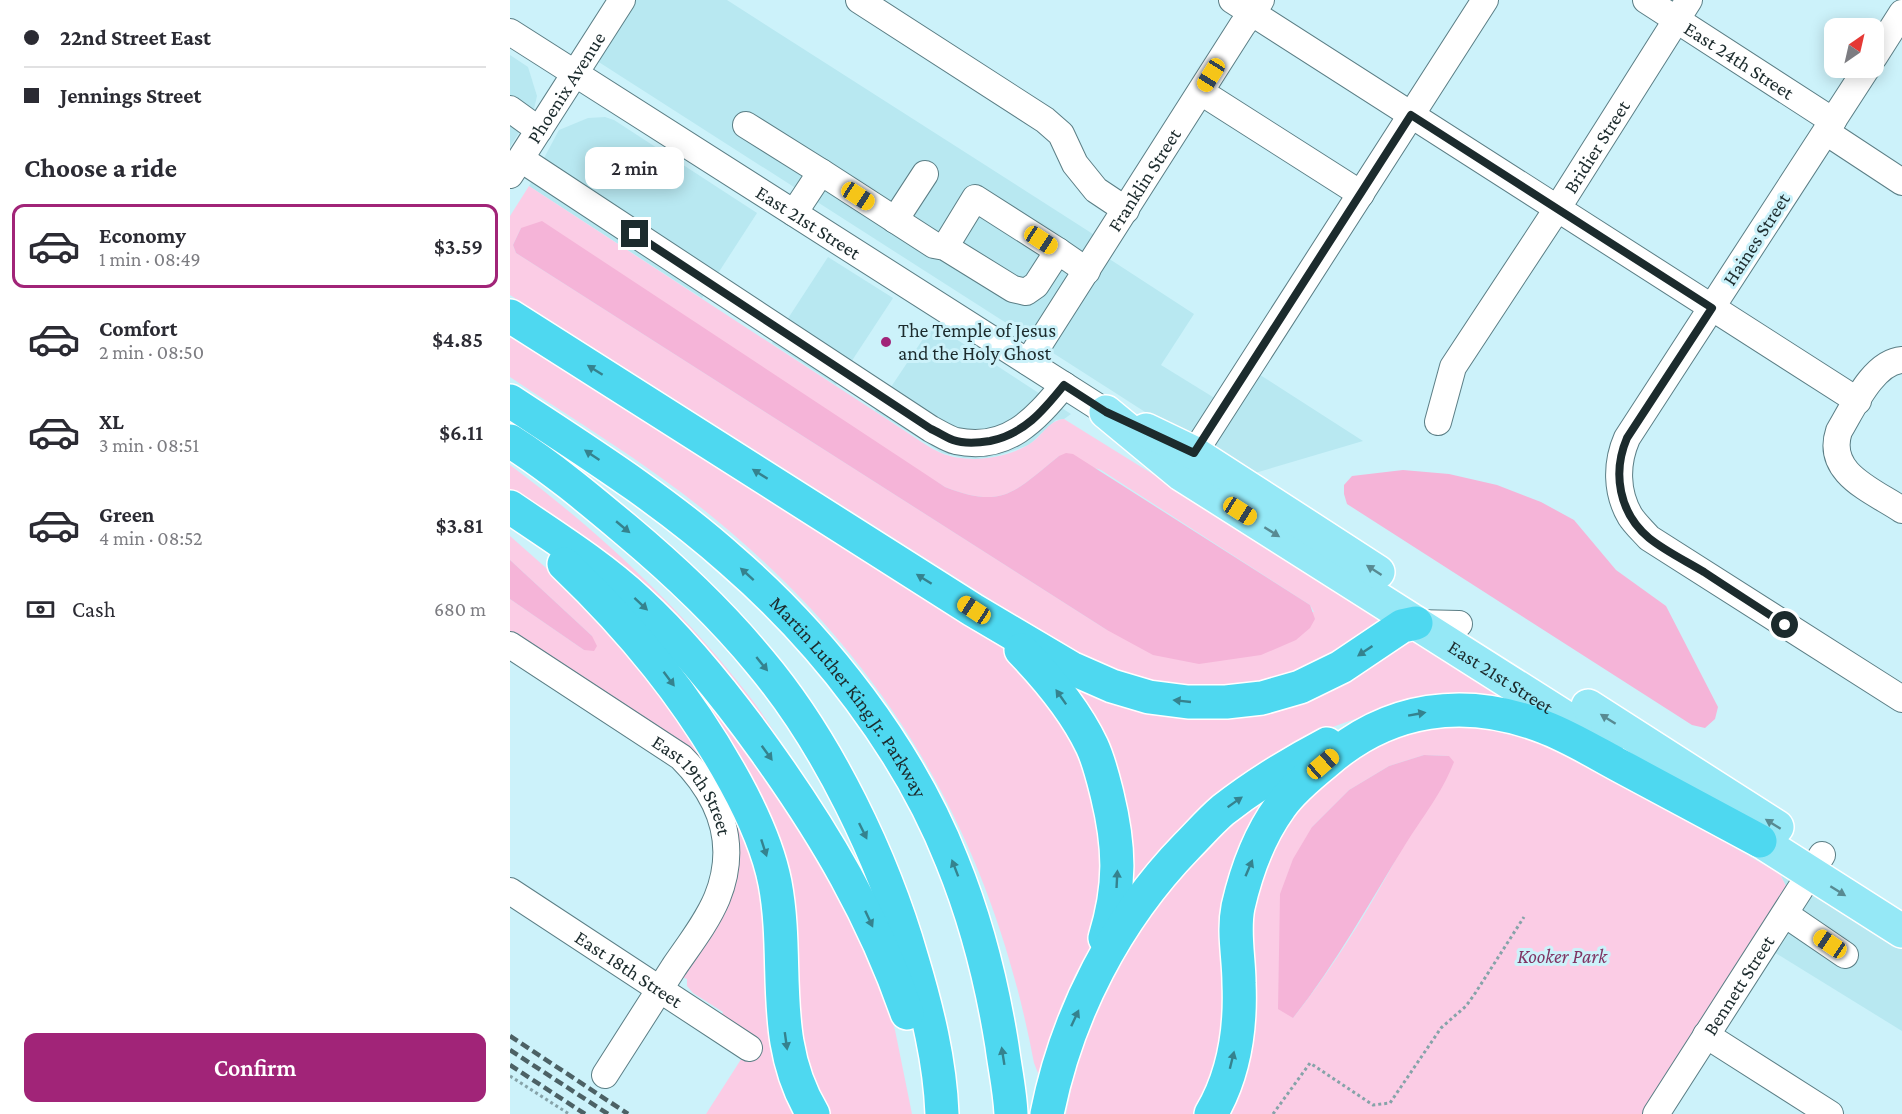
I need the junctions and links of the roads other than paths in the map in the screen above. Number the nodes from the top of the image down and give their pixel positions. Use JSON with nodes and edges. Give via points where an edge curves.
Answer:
{"nodes":[{"id":1,"x":622,"y":0,"type":"edge"},
{"id":2,"x":859,"y":0,"type":"edge"},
{"id":3,"x":1485,"y":0,"type":"edge"},
{"id":4,"x":1646,"y":0,"type":"edge"},
{"id":5,"x":1249,"y":4,"type":"edge"},
{"id":6,"x":1683,"y":10,"type":"edge"},
{"id":7,"x":1901,"y":18,"type":"edge"},
{"id":8,"x":510,"y":33,"type":"edge"},
{"id":9,"x":1884,"y":43,"type":"edge"},
{"id":10,"x":574,"y":74,"type":"junction"},
{"id":11,"x":1860,"y":78,"type":"edge"},
{"id":12,"x":1201,"y":92,"type":"junction"},
{"id":13,"x":510,"y":109,"type":"edge"},
{"id":14,"x":1411,"y":115,"type":"junction"},
{"id":15,"x":746,"y":125,"type":"dead end"},
{"id":16,"x":1829,"y":126,"type":"junction"},
{"id":17,"x":539,"y":130,"type":"junction"},
{"id":18,"x":515,"y":167,"type":"edge"},
{"id":19,"x":820,"y":172,"type":"junction"},
{"id":20,"x":925,"y":174,"type":"dead end"},
{"id":21,"x":1902,"y":182,"type":"edge"},
{"id":22,"x":1361,"y":194,"type":"junction"},
{"id":23,"x":1557,"y":209,"type":"junction"},
{"id":24,"x":1126,"y":210,"type":"junction"},
{"id":25,"x":794,"y":213,"type":"junction"},
{"id":26,"x":896,"y":220,"type":"junction"},
{"id":27,"x":945,"y":247,"type":"junction"},
{"id":28,"x":1058,"y":251,"type":"junction"},
{"id":29,"x":1087,"y":271,"type":"junction"},
{"id":30,"x":1712,"y":308,"type":"junction"},
{"id":31,"x":510,"y":316,"type":"edge"},
{"id":32,"x":510,"y":323,"type":"edge"},
{"id":33,"x":546,"y":338,"type":"junction"},
{"id":34,"x":1902,"y":360,"type":"edge"},
{"id":35,"x":1028,"y":362,"type":"junction"},
{"id":36,"x":1064,"y":385,"type":"junction"},
{"id":37,"x":510,"y":401,"type":"edge"},
{"id":38,"x":1858,"y":401,"type":"junction"},
{"id":39,"x":1106,"y":412,"type":"joint"},
{"id":40,"x":1438,"y":422,"type":"dead end"},
{"id":41,"x":510,"y":441,"type":"edge"},
{"id":42,"x":1188,"y":464,"type":"junction"},
{"id":43,"x":510,"y":507,"type":"edge"},
{"id":44,"x":1902,"y":510,"type":"edge"},
{"id":45,"x":510,"y":518,"type":"edge"},
{"id":46,"x":974,"y":610,"type":"junction"},
{"id":47,"x":1416,"y":623,"type":"junction"},
{"id":48,"x":1459,"y":624,"type":"junction"},
{"id":49,"x":510,"y":645,"type":"edge"},
{"id":50,"x":1902,"y":699,"type":"edge"},
{"id":51,"x":1374,"y":728,"type":"junction"},
{"id":52,"x":1760,"y":841,"type":"junction"},
{"id":53,"x":1816,"y":864,"type":"junction"},
{"id":54,"x":510,"y":891,"type":"edge"},
{"id":55,"x":1902,"y":907,"type":"edge"},
{"id":56,"x":1785,"y":914,"type":"junction"},
{"id":57,"x":1902,"y":932,"type":"edge"},
{"id":58,"x":1845,"y":955,"type":"dead end"},
{"id":59,"x":1094,"y":977,"type":"junction"},
{"id":60,"x":660,"y":989,"type":"junction"},
{"id":61,"x":1706,"y":1035,"type":"junction"},
{"id":62,"x":748,"y":1048,"type":"dead end"},
{"id":63,"x":605,"y":1075,"type":"dead end"},
{"id":64,"x":813,"y":1114,"type":"edge"},
{"id":65,"x":934,"y":1114,"type":"edge"},
{"id":66,"x":942,"y":1114,"type":"edge"},
{"id":67,"x":1011,"y":1114,"type":"edge"},
{"id":68,"x":1047,"y":1114,"type":"edge"},
{"id":69,"x":1211,"y":1114,"type":"edge"},
{"id":70,"x":1656,"y":1114,"type":"edge"},
{"id":71,"x":1830,"y":1114,"type":"edge"}],
"edges":[{"from":1,"to":10,"type":"street","name":"Phoenix Avenue"},
{"from":2,"to":24,"type":"street","via":[[1045,120],[1061,134],[1075,164],[1095,190]]},
{"from":3,"to":14,"type":"street"},
{"from":4,"to":6,"type":"street","name":"East 24th Street"},
{"from":5,"to":12,"type":"street","name":"Franklin Street","via":[[1242,26]]},
{"from":5,"to":14,"type":"street"},
{"from":6,"to":16,"type":"street","name":"East 24th Street"},
{"from":6,"to":23,"type":"street","name":"Bridier Street"},
{"from":7,"to":9,"type":"street"},
{"from":8,"to":10,"type":"street","name":"East 21st Street"},
{"from":10,"to":17,"type":"street","name":"Phoenix Avenue"},
{"from":10,"to":25,"type":"street","name":"East 21st Street"},
{"from":11,"to":16,"type":"street","name":"Haines Street"},
{"from":12,"to":22,"type":"street"},
{"from":12,"to":24,"type":"street","name":"Franklin Street"},
{"from":13,"to":17,"type":"street"},
{"from":14,"to":22,"type":"street"},
{"from":14,"to":23,"type":"street"},
{"from":15,"to":19,"type":"street"},
{"from":16,"to":21,"type":"street","name":"East 24th Street"},
{"from":16,"to":30,"type":"street","name":"Haines Street"},
{"from":17,"to":18,"type":"street","name":"Phoenix Avenue"},
{"from":18,"to":36,"type":"street","via":[[954,440],[978,443],[1023,429]]},
{"from":19,"to":25,"type":"street"},
{"from":19,"to":26,"type":"street"},
{"from":20,"to":26,"type":"street"},
{"from":22,"to":42,"type":"street"},
{"from":23,"to":30,"type":"street"},
{"from":23,"to":40,"type":"street","name":"Bridier Street","via":[[1453,367]]},
{"from":24,"to":29,"type":"street","name":"Franklin Street"},
{"from":25,"to":35,"type":"street","name":"East 21st Street"},
{"from":26,"to":27,"type":"street","via":[[934,245]]},
{"from":27,"to":28,"type":"street","via":[[1013,289],[1026,292],[1036,285]]},
{"from":27,"to":28,"type":"street","via":[[975,198]]},
{"from":28,"to":29,"type":"street"},
{"from":29,"to":35,"type":"street","name":"Franklin Street"},
{"from":30,"to":38,"type":"street"},
{"from":30,"to":50,"type":"street","name":"Haines Street","via":[[1621,453],[1618,473],[1630,516],[1649,538]]},
{"from":31,"to":33,"type":"highway"},
{"from":32,"to":33,"type":"highway"},
{"from":46,"to":33,"type":"highway","one_way":true},
{"from":34,"to":38,"type":"street","via":[[1875,374]]},
{"from":35,"to":36,"type":"street","name":"East 21st Street"},
{"from":36,"to":39,"type":"street","name":"East 21st Street"},
{"from":67,"to":37,"type":"highway","name":"Martin Luther King Jr. Parkway","one_way":true,"via":[[997,1013],[962,888],[919,793],[868,711],[782,609],[731,560],[655,499]]},
{"from":38,"to":44,"type":"street","via":[[1839,430],[1836,452],[1840,464],[1848,475]]},
{"from":39,"to":42,"type":"main road","name":"East 21st Street"},
{"from":41,"to":66,"type":"highway","one_way":true,"via":[[574,486],[655,554],[762,664],[801,718],[848,801],[902,923],[935,1049]]},
{"from":42,"to":47,"type":"main road","name":"East 21st Street","one_way":true},
{"from":48,"to":42,"type":"main road","name":"East 21st Street","one_way":true},
{"from":43,"to":65,"type":"highway","one_way":true,"via":[[596,566],[656,618],[724,696],[783,775],[842,867],[868,916],[912,1026]]},
{"from":45,"to":64,"type":"highway","one_way":true,"via":[[589,588],[641,644],[699,720],[744,799],[775,882],[788,1054],[803,1098]]},
{"from":47,"to":46,"type":"highway","one_way":true,"via":[[1402,626],[1341,667],[1300,687],[1262,698],[1188,702],[1149,697],[1112,686],[1071,668]]},
{"from":59,"to":46,"type":"highway","one_way":true,"via":[[1117,889],[1114,820],[1103,777],[1092,745],[1048,679]]},
{"from":47,"to":48,"type":"street"},
{"from":47,"to":52,"type":"main road","name":"East 21st Street"},
{"from":53,"to":48,"type":"main road","name":"East 21st Street","one_way":true},
{"from":49,"to":60,"type":"street","name":"East 19th Street","via":[[681,757],[703,781],[719,810],[726,858],[717,897]]},
{"from":51,"to":52,"type":"highway","one_way":true,"via":[[1424,712],[1455,709],[1503,714],[1545,727]]},
{"from":59,"to":51,"type":"highway","one_way":true,"via":[[1139,902],[1164,869],[1222,811],[1290,763],[1334,741]]},
{"from":69,"to":51,"type":"highway","one_way":true,"via":[[1223,1093],[1239,1025],[1237,910],[1246,874],[1280,807],[1339,750]]},
{"from":52,"to":53,"type":"main road","name":"East 21st Street"},
{"from":53,"to":55,"type":"main road","name":"East 21st Street"},
{"from":53,"to":56,"type":"street","name":"Bennett Street"},
{"from":53,"to":57,"type":"main road","name":"East 21st Street","one_way":true},
{"from":54,"to":60,"type":"street","name":"East 18th Street"},
{"from":56,"to":58,"type":"street"},
{"from":56,"to":61,"type":"street","name":"Bennett Street"},
{"from":68,"to":59,"type":"highway","one_way":true,"via":[[1070,1027]]},
{"from":60,"to":62,"type":"street","name":"East 18th Street"},
{"from":60,"to":63,"type":"street"},
{"from":61,"to":70,"type":"street","name":"Bennett Street"},
{"from":61,"to":71,"type":"street"}]}
